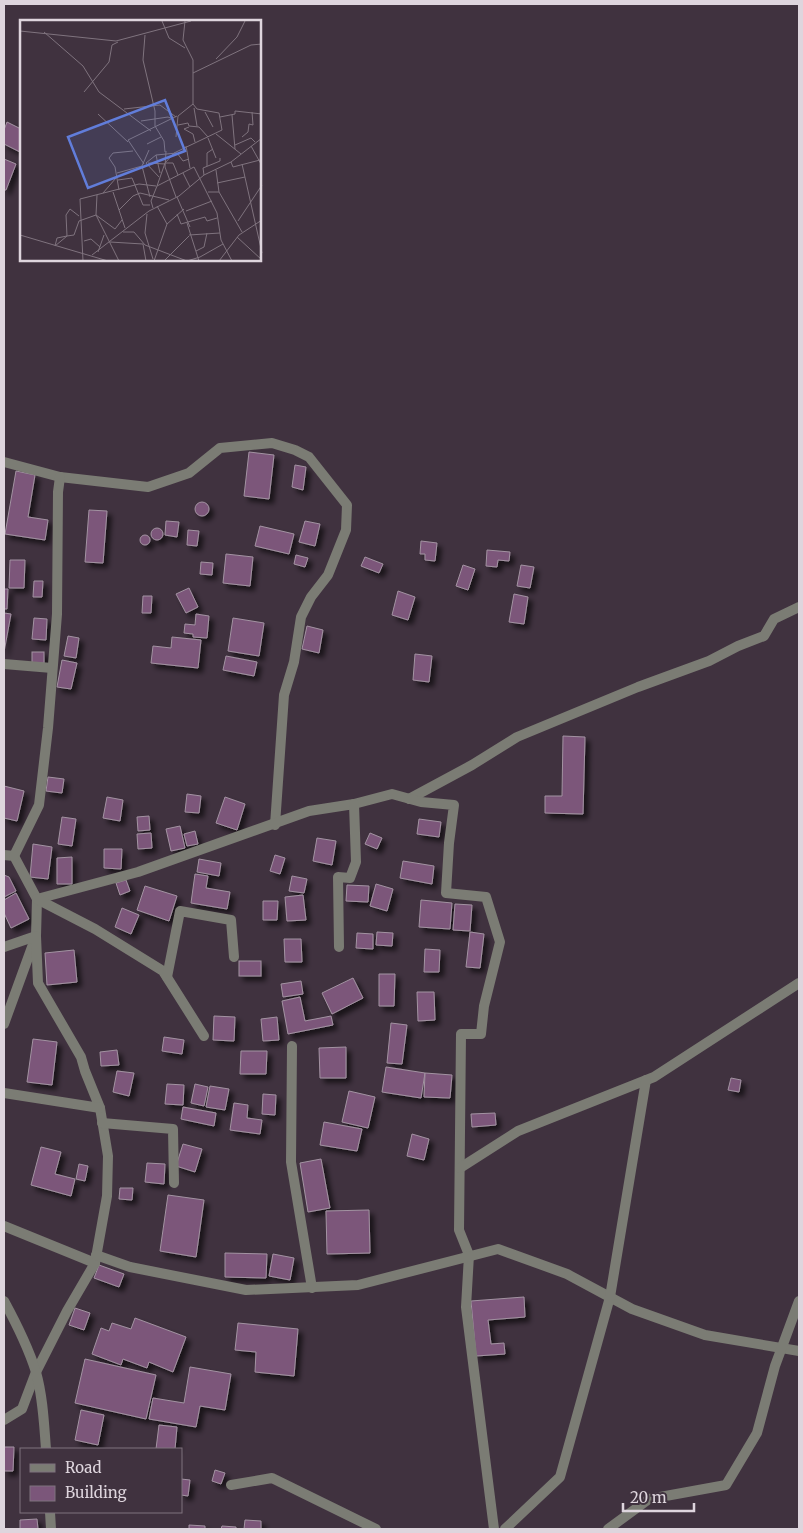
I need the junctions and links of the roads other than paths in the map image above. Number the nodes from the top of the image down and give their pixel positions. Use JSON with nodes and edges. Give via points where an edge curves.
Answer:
{"nodes":[{"id":1,"x":4,"y":462,"type":"edge"},
{"id":2,"x":60,"y":476,"type":"junction"},
{"id":3,"x":799,"y":607,"type":"edge"},
{"id":4,"x":4,"y":664,"type":"edge"},
{"id":5,"x":52,"y":668,"type":"junction"},
{"id":6,"x":409,"y":799,"type":"junction"},
{"id":7,"x":354,"y":804,"type":"junction"},
{"id":8,"x":275,"y":824,"type":"junction"},
{"id":9,"x":9,"y":856,"type":"edge"},
{"id":10,"x":37,"y":899,"type":"junction"},
{"id":11,"x":36,"y":936,"type":"junction"},
{"id":12,"x":4,"y":947,"type":"edge"},
{"id":13,"x":339,"y":947,"type":"dead end"},
{"id":14,"x":234,"y":957,"type":"dead end"},
{"id":15,"x":167,"y":977,"type":"junction"},
{"id":16,"x":799,"y":984,"type":"edge"},
{"id":17,"x":4,"y":1024,"type":"edge"},
{"id":18,"x":204,"y":1036,"type":"dead end"},
{"id":19,"x":292,"y":1046,"type":"dead end"},
{"id":20,"x":646,"y":1080,"type":"junction"},
{"id":21,"x":4,"y":1093,"type":"edge"},
{"id":22,"x":100,"y":1108,"type":"junction"},
{"id":23,"x":102,"y":1123,"type":"junction"},
{"id":24,"x":460,"y":1168,"type":"junction"},
{"id":25,"x":174,"y":1183,"type":"dead end"},
{"id":26,"x":4,"y":1226,"type":"edge"},
{"id":27,"x":469,"y":1256,"type":"junction"},
{"id":28,"x":96,"y":1259,"type":"junction"},
{"id":29,"x":312,"y":1288,"type":"junction"},
{"id":30,"x":610,"y":1297,"type":"junction"},
{"id":31,"x":4,"y":1301,"type":"edge"},
{"id":32,"x":799,"y":1301,"type":"edge"},
{"id":33,"x":782,"y":1348,"type":"junction"},
{"id":34,"x":799,"y":1351,"type":"edge"},
{"id":35,"x":36,"y":1372,"type":"junction"},
{"id":36,"x":4,"y":1420,"type":"edge"},
{"id":37,"x":46,"y":1448,"type":"edge"},
{"id":38,"x":231,"y":1484,"type":"dead end"},
{"id":39,"x":50,"y":1513,"type":"edge"},
{"id":40,"x":52,"y":1529,"type":"edge"},
{"id":41,"x":376,"y":1529,"type":"edge"},
{"id":42,"x":494,"y":1529,"type":"edge"},
{"id":43,"x":505,"y":1529,"type":"edge"},
{"id":44,"x":608,"y":1529,"type":"edge"}],
"edges":[{"from":1,"to":2,"type":"street"},
{"from":2,"to":5,"type":"street","via":[[57,614]]},
{"from":2,"to":8,"type":"street","via":[[148,487],[189,473],[220,448],[272,443],[309,457],[347,505],[346,530],[328,576],[311,597],[301,617],[294,662],[284,695]]},
{"from":3,"to":6,"type":"street","via":[[774,619],[764,636],[516,737]]},
{"from":4,"to":5,"type":"street"},
{"from":5,"to":9,"type":"street","via":[[39,805]]},
{"from":6,"to":7,"type":"street","via":[[392,794]]},
{"from":6,"to":24,"type":"street","via":[[454,805],[446,893],[486,897],[500,942],[480,1034],[461,1034]]},
{"from":7,"to":8,"type":"street","via":[[309,811]]},
{"from":7,"to":13,"type":"street","via":[[356,862],[350,878],[338,877]]},
{"from":8,"to":10,"type":"street","via":[[138,872]]},
{"from":9,"to":10,"type":"street"},
{"from":10,"to":11,"type":"street"},
{"from":10,"to":15,"type":"street","via":[[96,929],[163,971]]},
{"from":11,"to":12,"type":"street"},
{"from":11,"to":17,"type":"street"},
{"from":11,"to":22,"type":"street","via":[[38,983],[81,1057]]},
{"from":14,"to":15,"type":"street","via":[[231,920],[180,911]]},
{"from":15,"to":18,"type":"street"},
{"from":16,"to":20,"type":"street"},
{"from":19,"to":29,"type":"street","via":[[291,1162]]},
{"from":20,"to":24,"type":"street","via":[[518,1131]]},
{"from":20,"to":30,"type":"street"},
{"from":21,"to":22,"type":"street"},
{"from":22,"to":23,"type":"street"},
{"from":23,"to":25,"type":"street","via":[[173,1128]]},
{"from":23,"to":28,"type":"street","via":[[108,1156],[107,1196]]},
{"from":24,"to":27,"type":"street","via":[[459,1230]]},
{"from":26,"to":28,"type":"street"},
{"from":27,"to":29,"type":"street","via":[[358,1285]]},
{"from":27,"to":30,"type":"street","via":[[498,1249],[567,1274]]},
{"from":27,"to":42,"type":"street","via":[[466,1307]]},
{"from":28,"to":29,"type":"street","via":[[246,1290]]},
{"from":28,"to":35,"type":"street"},
{"from":30,"to":33,"type":"street","via":[[632,1309],[705,1335]]},
{"from":30,"to":43,"type":"street","via":[[560,1477]]},
{"from":31,"to":35,"type":"street","via":[[20,1330]]},
{"from":32,"to":33,"type":"street"},
{"from":33,"to":34,"type":"street"},
{"from":33,"to":44,"type":"street","via":[[757,1433],[726,1485],[649,1499]]},
{"from":35,"to":36,"type":"street","via":[[22,1409]]},
{"from":35,"to":37,"type":"street"},
{"from":38,"to":41,"type":"street","via":[[272,1478]]},
{"from":39,"to":40,"type":"street"}]}
